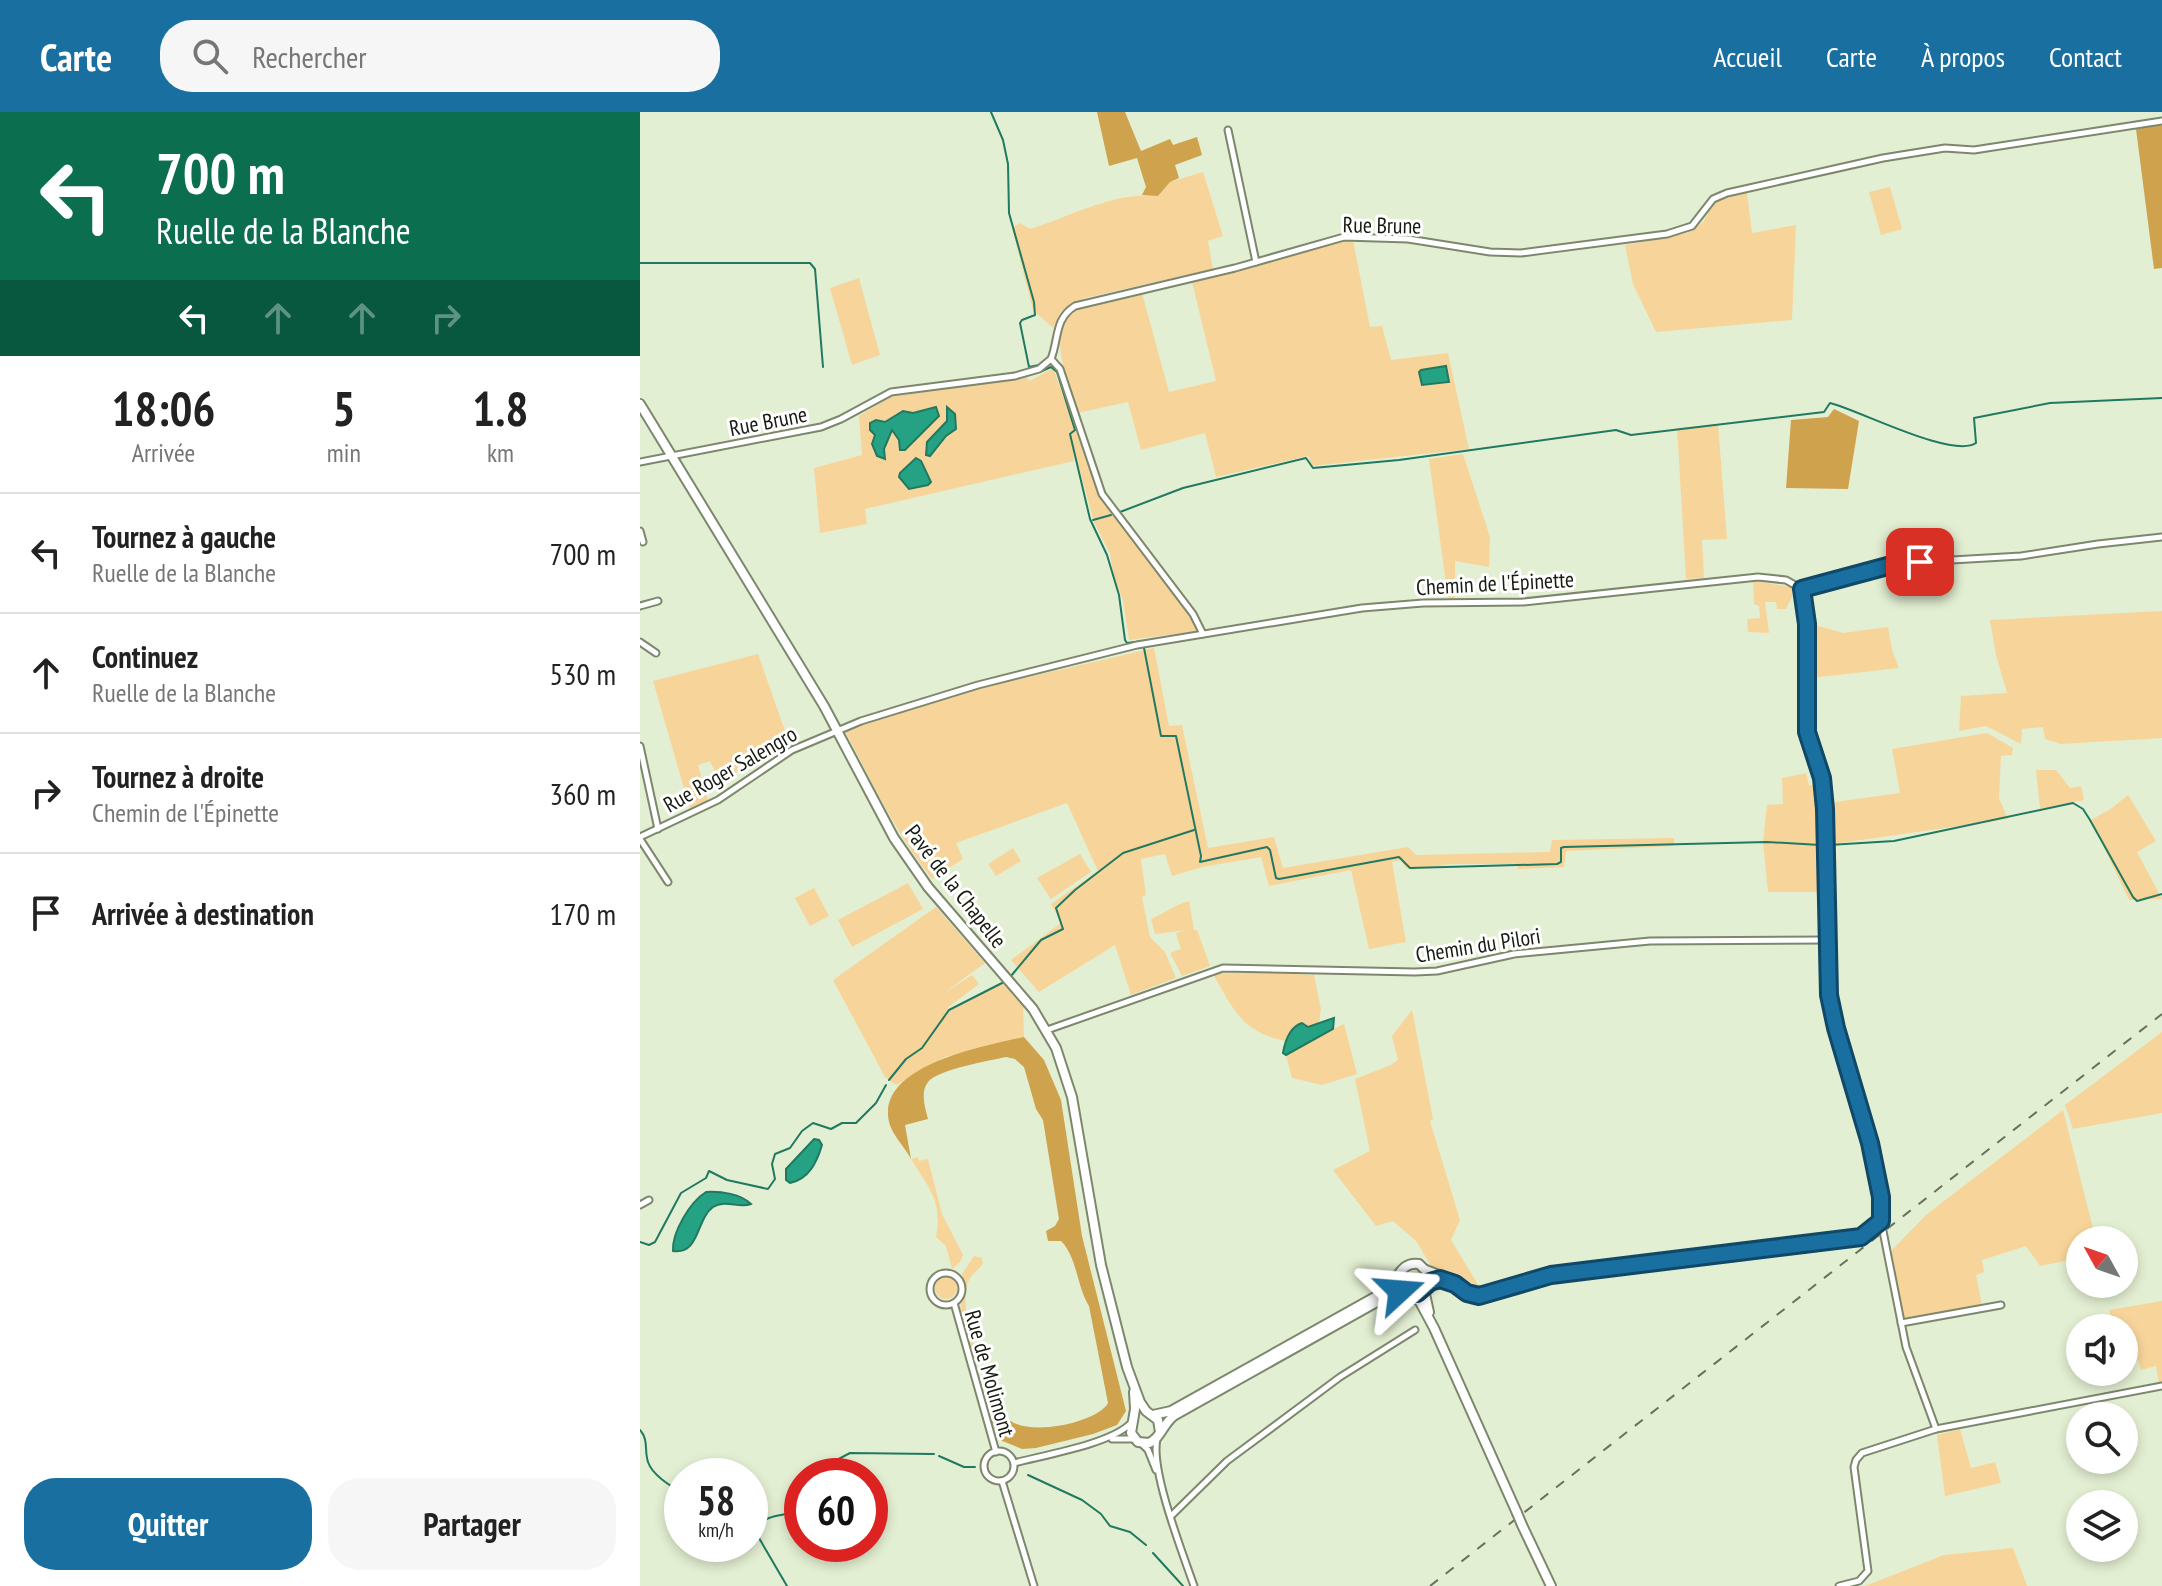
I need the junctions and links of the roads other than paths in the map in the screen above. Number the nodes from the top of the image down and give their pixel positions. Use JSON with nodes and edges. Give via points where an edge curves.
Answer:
{"nodes":[{"id":1,"x":2162,"y":121,"type":"edge"},
{"id":2,"x":1228,"y":130,"type":"dead end"},
{"id":3,"x":1256,"y":262,"type":"junction"},
{"id":4,"x":1051,"y":359,"type":"junction"},
{"id":5,"x":640,"y":404,"type":"edge"},
{"id":6,"x":672,"y":457,"type":"junction"},
{"id":7,"x":640,"y":462,"type":"edge"},
{"id":8,"x":640,"y":531,"type":"edge"},
{"id":9,"x":2162,"y":537,"type":"edge"},
{"id":10,"x":643,"y":542,"type":"dead end"},
{"id":11,"x":1802,"y":589,"type":"junction"},
{"id":12,"x":658,"y":601,"type":"dead end"},
{"id":13,"x":640,"y":606,"type":"edge"},
{"id":14,"x":1203,"y":634,"type":"junction"},
{"id":15,"x":640,"y":642,"type":"edge"},
{"id":16,"x":656,"y":653,"type":"dead end"},
{"id":17,"x":837,"y":731,"type":"junction"},
{"id":18,"x":640,"y":746,"type":"edge"},
{"id":19,"x":648,"y":782,"type":"junction"},
{"id":20,"x":640,"y":784,"type":"edge"},
{"id":21,"x":658,"y":829,"type":"junction"},
{"id":22,"x":640,"y":838,"type":"edge"},
{"id":23,"x":668,"y":882,"type":"dead end"},
{"id":24,"x":1828,"y":940,"type":"junction"},
{"id":25,"x":1047,"y":1030,"type":"junction"},
{"id":26,"x":649,"y":1200,"type":"dead end"},
{"id":27,"x":640,"y":1205,"type":"edge"},
{"id":28,"x":1881,"y":1221,"type":"junction"},
{"id":29,"x":1423,"y":1266,"type":"junction"},
{"id":30,"x":1398,"y":1277,"type":"junction"},
{"id":31,"x":1455,"y":1284,"type":"junction"},
{"id":32,"x":1427,"y":1285,"type":"junction"},
{"id":33,"x":1409,"y":1292,"type":"junction"},
{"id":34,"x":954,"y":1303,"type":"junction"},
{"id":35,"x":2001,"y":1305,"type":"dead end"},
{"id":36,"x":1901,"y":1323,"type":"junction"},
{"id":37,"x":1434,"y":1328,"type":"junction"},
{"id":38,"x":1415,"y":1330,"type":"dead end"},
{"id":39,"x":1131,"y":1380,"type":"junction"},
{"id":40,"x":2162,"y":1386,"type":"edge"},
{"id":41,"x":1151,"y":1414,"type":"junction"},
{"id":42,"x":1132,"y":1422,"type":"junction"},
{"id":43,"x":1936,"y":1429,"type":"junction"},
{"id":44,"x":1159,"y":1435,"type":"junction"},
{"id":45,"x":1099,"y":1440,"type":"junction"},
{"id":46,"x":1138,"y":1442,"type":"junction"},
{"id":47,"x":996,"y":1452,"type":"junction"},
{"id":48,"x":1014,"y":1463,"type":"junction"},
{"id":49,"x":1002,"y":1481,"type":"junction"},
{"id":50,"x":1166,"y":1498,"type":"junction"},
{"id":51,"x":1171,"y":1516,"type":"junction"},
{"id":52,"x":1034,"y":1586,"type":"edge"},
{"id":53,"x":1194,"y":1586,"type":"edge"},
{"id":54,"x":1551,"y":1586,"type":"edge"},
{"id":55,"x":1839,"y":1586,"type":"edge"}],
"edges":[{"from":1,"to":3,"type":"street","name":"Rue Brune","via":[[1983,149],[1914,152],[1727,193],[1713,199],[1692,226],[1659,236],[1513,253],[1350,236]]},
{"from":2,"to":3,"type":"street"},
{"from":3,"to":4,"type":"street","name":"Rue Brune","via":[[1075,306],[1059,323]]},
{"from":4,"to":6,"type":"street","name":"Rue Brune","via":[[1015,376],[891,392],[821,427]]},
{"from":4,"to":14,"type":"street","via":[[1060,369],[1104,498]]},
{"from":5,"to":6,"type":"main road","name":"Pavé de la Chapelle"},
{"from":6,"to":7,"type":"street","name":"Rue Brune"},
{"from":6,"to":17,"type":"main road","name":"Pavé de la Chapelle"},
{"from":8,"to":10,"type":"street"},
{"from":9,"to":11,"type":"street","via":[[2030,555],[1895,564]]},
{"from":11,"to":14,"type":"street","name":"Chemin de l'Épinette","via":[[1786,580],[1758,577],[1523,602],[1396,604]]},
{"from":11,"to":24,"type":"street","via":[[1807,732],[1822,778]]},
{"from":12,"to":13,"type":"street"},
{"from":14,"to":17,"type":"street","name":"Chemin de l'Épinette","via":[[978,685]]},
{"from":15,"to":16,"type":"street"},
{"from":17,"to":21,"type":"street","name":"Rue Roger Salengro","via":[[787,752],[718,800]]},
{"from":17,"to":25,"type":"main road","name":"Pavé de la Chapelle","via":[[907,859]]},
{"from":18,"to":19,"type":"street"},
{"from":19,"to":20,"type":"street"},
{"from":19,"to":21,"type":"street"},
{"from":21,"to":22,"type":"street","name":"Rue Roger Salengro"},
{"from":22,"to":23,"type":"street"},
{"from":24,"to":25,"type":"street","name":"Chemin du Pilori","via":[[1650,941],[1514,954],[1437,971],[1223,968]]},
{"from":24,"to":28,"type":"street","via":[[1832,1013],[1870,1143]]},
{"from":25,"to":39,"type":"main road","name":"Pavé de la Chapelle","via":[[1069,1086],[1096,1244]]},
{"from":26,"to":27,"type":"street"},
{"from":28,"to":31,"type":"street","via":[[1861,1237],[1551,1275],[1479,1296]]},
{"from":28,"to":36,"type":"street"},
{"from":29,"to":30,"type":"main road","via":[[1408,1264]]},
{"from":29,"to":31,"type":"street"},
{"from":29,"to":32,"type":"main road"},
{"from":30,"to":33,"type":"main road","via":[[1401,1288]]},
{"from":30,"to":41,"type":"main road","via":[[1378,1295],[1171,1411]]},
{"from":31,"to":32,"type":"street","via":[[1440,1279]]},
{"from":32,"to":33,"type":"main road"},
{"from":32,"to":37,"type":"main road"},
{"from":33,"to":37,"type":"main road"},
{"from":33,"to":44,"type":"main road","via":[[1391,1294],[1170,1418]]},
{"from":34,"to":34,"type":"street","via":[[961,1294],[959,1279],[949,1273],[937,1276],[931,1285],[934,1298]]},
{"from":34,"to":47,"type":"street","name":"Rue de Molimont"},
{"from":35,"to":36,"type":"street"},
{"from":36,"to":43,"type":"street"},
{"from":37,"to":54,"type":"main road","bridge":true},
{"from":38,"to":51,"type":"street","via":[[1340,1377],[1227,1461]]},
{"from":39,"to":41,"type":"main road","name":"Pavé de la Chapelle"},
{"from":39,"to":42,"type":"main road","name":"Pavé de la Chapelle"},
{"from":40,"to":43,"type":"street"},
{"from":41,"to":42,"type":"main road"},
{"from":41,"to":44,"type":"main road","name":"Pavé de la Chapelle","via":[[1159,1422]]},
{"from":42,"to":45,"type":"street"},
{"from":42,"to":46,"type":"main road","name":"Pavé de la Chapelle","via":[[1131,1433]]},
{"from":43,"to":55,"type":"street","via":[[1857,1458],[1854,1471],[1868,1571],[1859,1581]]},
{"from":44,"to":46,"type":"main road","via":[[1149,1443]]},
{"from":44,"to":50,"type":"street","name":"Pavé de la Chapelle","via":[[1156,1457]]},
{"from":45,"to":46,"type":"street"},
{"from":45,"to":48,"type":"street"},
{"from":46,"to":50,"type":"street","via":[[1150,1454]]},
{"from":47,"to":48,"type":"street","via":[[1009,1455]]},
{"from":47,"to":49,"type":"street","via":[[984,1467],[988,1476]]},
{"from":48,"to":49,"type":"street"},
{"from":49,"to":52,"type":"street"},
{"from":50,"to":51,"type":"street","name":"Pavé de la Chapelle"},
{"from":51,"to":53,"type":"street","name":"Pavé de la Chapelle"}]}
